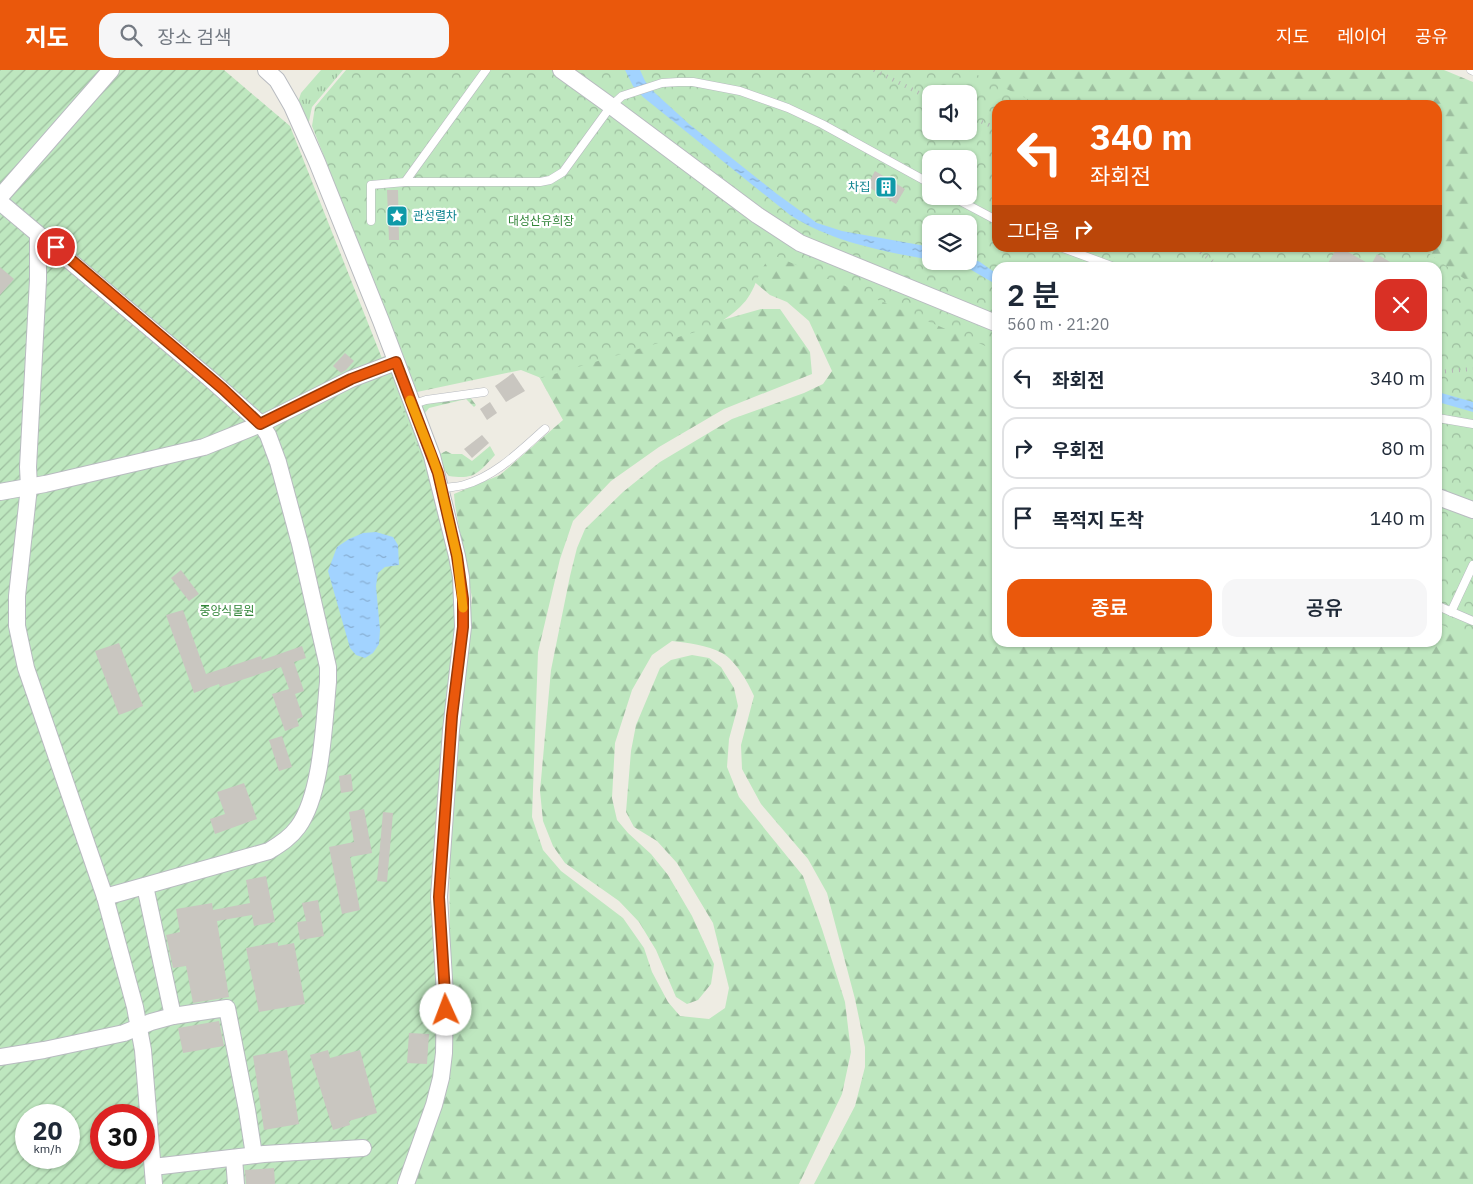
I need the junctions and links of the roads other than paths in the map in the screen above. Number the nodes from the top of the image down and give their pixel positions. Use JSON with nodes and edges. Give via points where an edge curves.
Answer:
{"nodes":[{"id":1,"x":111,"y":70,"type":"edge"},
{"id":2,"x":486,"y":70,"type":"edge"},
{"id":3,"x":561,"y":70,"type":"edge"},
{"id":4,"x":276,"y":73,"type":"edge"},
{"id":5,"x":611,"y":106,"type":"junction"},
{"id":6,"x":922,"y":179,"type":"edge"},
{"id":7,"x":405,"y":182,"type":"junction"},
{"id":8,"x":0,"y":197,"type":"edge"},
{"id":9,"x":0,"y":202,"type":"edge"},
{"id":10,"x":968,"y":205,"type":"edge"},
{"id":11,"x":992,"y":218,"type":"edge"},
{"id":12,"x":371,"y":221,"type":"dead end"},
{"id":13,"x":38,"y":235,"type":"junction"},
{"id":14,"x":1074,"y":252,"type":"edge"},
{"id":15,"x":1101,"y":262,"type":"edge"},
{"id":16,"x":992,"y":322,"type":"edge"},
{"id":17,"x":396,"y":362,"type":"junction"},
{"id":18,"x":484,"y":392,"type":"dead end"},
{"id":19,"x":412,"y":405,"type":"junction"},
{"id":20,"x":1442,"y":419,"type":"edge"},
{"id":21,"x":260,"y":424,"type":"junction"},
{"id":22,"x":1473,"y":424,"type":"edge"},
{"id":23,"x":545,"y":429,"type":"dead end"},
{"id":24,"x":29,"y":487,"type":"junction"},
{"id":25,"x":441,"y":488,"type":"junction"},
{"id":26,"x":0,"y":492,"type":"edge"},
{"id":27,"x":1442,"y":498,"type":"edge"},
{"id":28,"x":1473,"y":510,"type":"edge"},
{"id":29,"x":1473,"y":565,"type":"edge"},
{"id":30,"x":1442,"y":608,"type":"edge"},
{"id":31,"x":1451,"y":612,"type":"junction"},
{"id":32,"x":1473,"y":621,"type":"edge"},
{"id":33,"x":144,"y":886,"type":"junction"},
{"id":34,"x":106,"y":897,"type":"junction"},
{"id":35,"x":173,"y":1016,"type":"junction"},
{"id":36,"x":139,"y":1027,"type":"junction"},
{"id":37,"x":0,"y":1057,"type":"edge"},
{"id":38,"x":148,"y":1104,"type":"edge"},
{"id":39,"x":363,"y":1148,"type":"dead end"},
{"id":40,"x":254,"y":1155,"type":"junction"},
{"id":41,"x":234,"y":1158,"type":"junction"},
{"id":42,"x":155,"y":1167,"type":"edge"},
{"id":43,"x":153,"y":1169,"type":"edge"},
{"id":44,"x":154,"y":1184,"type":"edge"},
{"id":45,"x":236,"y":1184,"type":"edge"},
{"id":46,"x":406,"y":1184,"type":"edge"}],
"edges":[{"from":1,"to":8,"type":"street"},
{"from":2,"to":7,"type":"lane"},
{"from":3,"to":5,"type":"street"},
{"from":4,"to":17,"type":"street","via":[[317,162]]},
{"from":5,"to":6,"type":"lane","via":[[622,96],[678,82],[740,91],[822,124]]},
{"from":5,"to":7,"type":"lane","via":[[563,172],[550,180]]},
{"from":5,"to":16,"type":"street","via":[[757,215],[800,243]]},
{"from":7,"to":12,"type":"lane","via":[[371,185]]},
{"from":9,"to":13,"type":"street"},
{"from":10,"to":11,"type":"lane"},
{"from":13,"to":21,"type":"street","via":[[56,247]]},
{"from":13,"to":24,"type":"street"},
{"from":14,"to":15,"type":"lane"},
{"from":17,"to":19,"type":"street"},
{"from":17,"to":21,"type":"street","via":[[351,379]]},
{"from":18,"to":19,"type":"lane"},
{"from":19,"to":25,"type":"street"},
{"from":20,"to":22,"type":"lane"},
{"from":21,"to":24,"type":"street","via":[[204,448]]},
{"from":21,"to":33,"type":"street","via":[[268,435],[278,462],[328,667],[318,772],[305,816],[284,842],[268,851]]},
{"from":23,"to":25,"type":"lane","via":[[488,474],[465,484]]},
{"from":24,"to":26,"type":"street"},
{"from":24,"to":34,"type":"street","via":[[16,610],[21,648]]},
{"from":25,"to":46,"type":"street","via":[[462,584],[463,618],[439,897],[446,995],[444,1053],[442,1078]]},
{"from":27,"to":28,"type":"street"},
{"from":29,"to":31,"type":"lane"},
{"from":30,"to":31,"type":"lane"},
{"from":31,"to":32,"type":"lane"},
{"from":33,"to":34,"type":"street"},
{"from":33,"to":35,"type":"street"},
{"from":34,"to":36,"type":"street"},
{"from":35,"to":36,"type":"street"},
{"from":35,"to":40,"type":"street","via":[[227,1008]]},
{"from":36,"to":37,"type":"street","via":[[84,1042]]},
{"from":36,"to":38,"type":"street"},
{"from":39,"to":40,"type":"street"},
{"from":40,"to":41,"type":"street"},
{"from":41,"to":42,"type":"street"},
{"from":41,"to":45,"type":"street"},
{"from":43,"to":44,"type":"street"}]}
